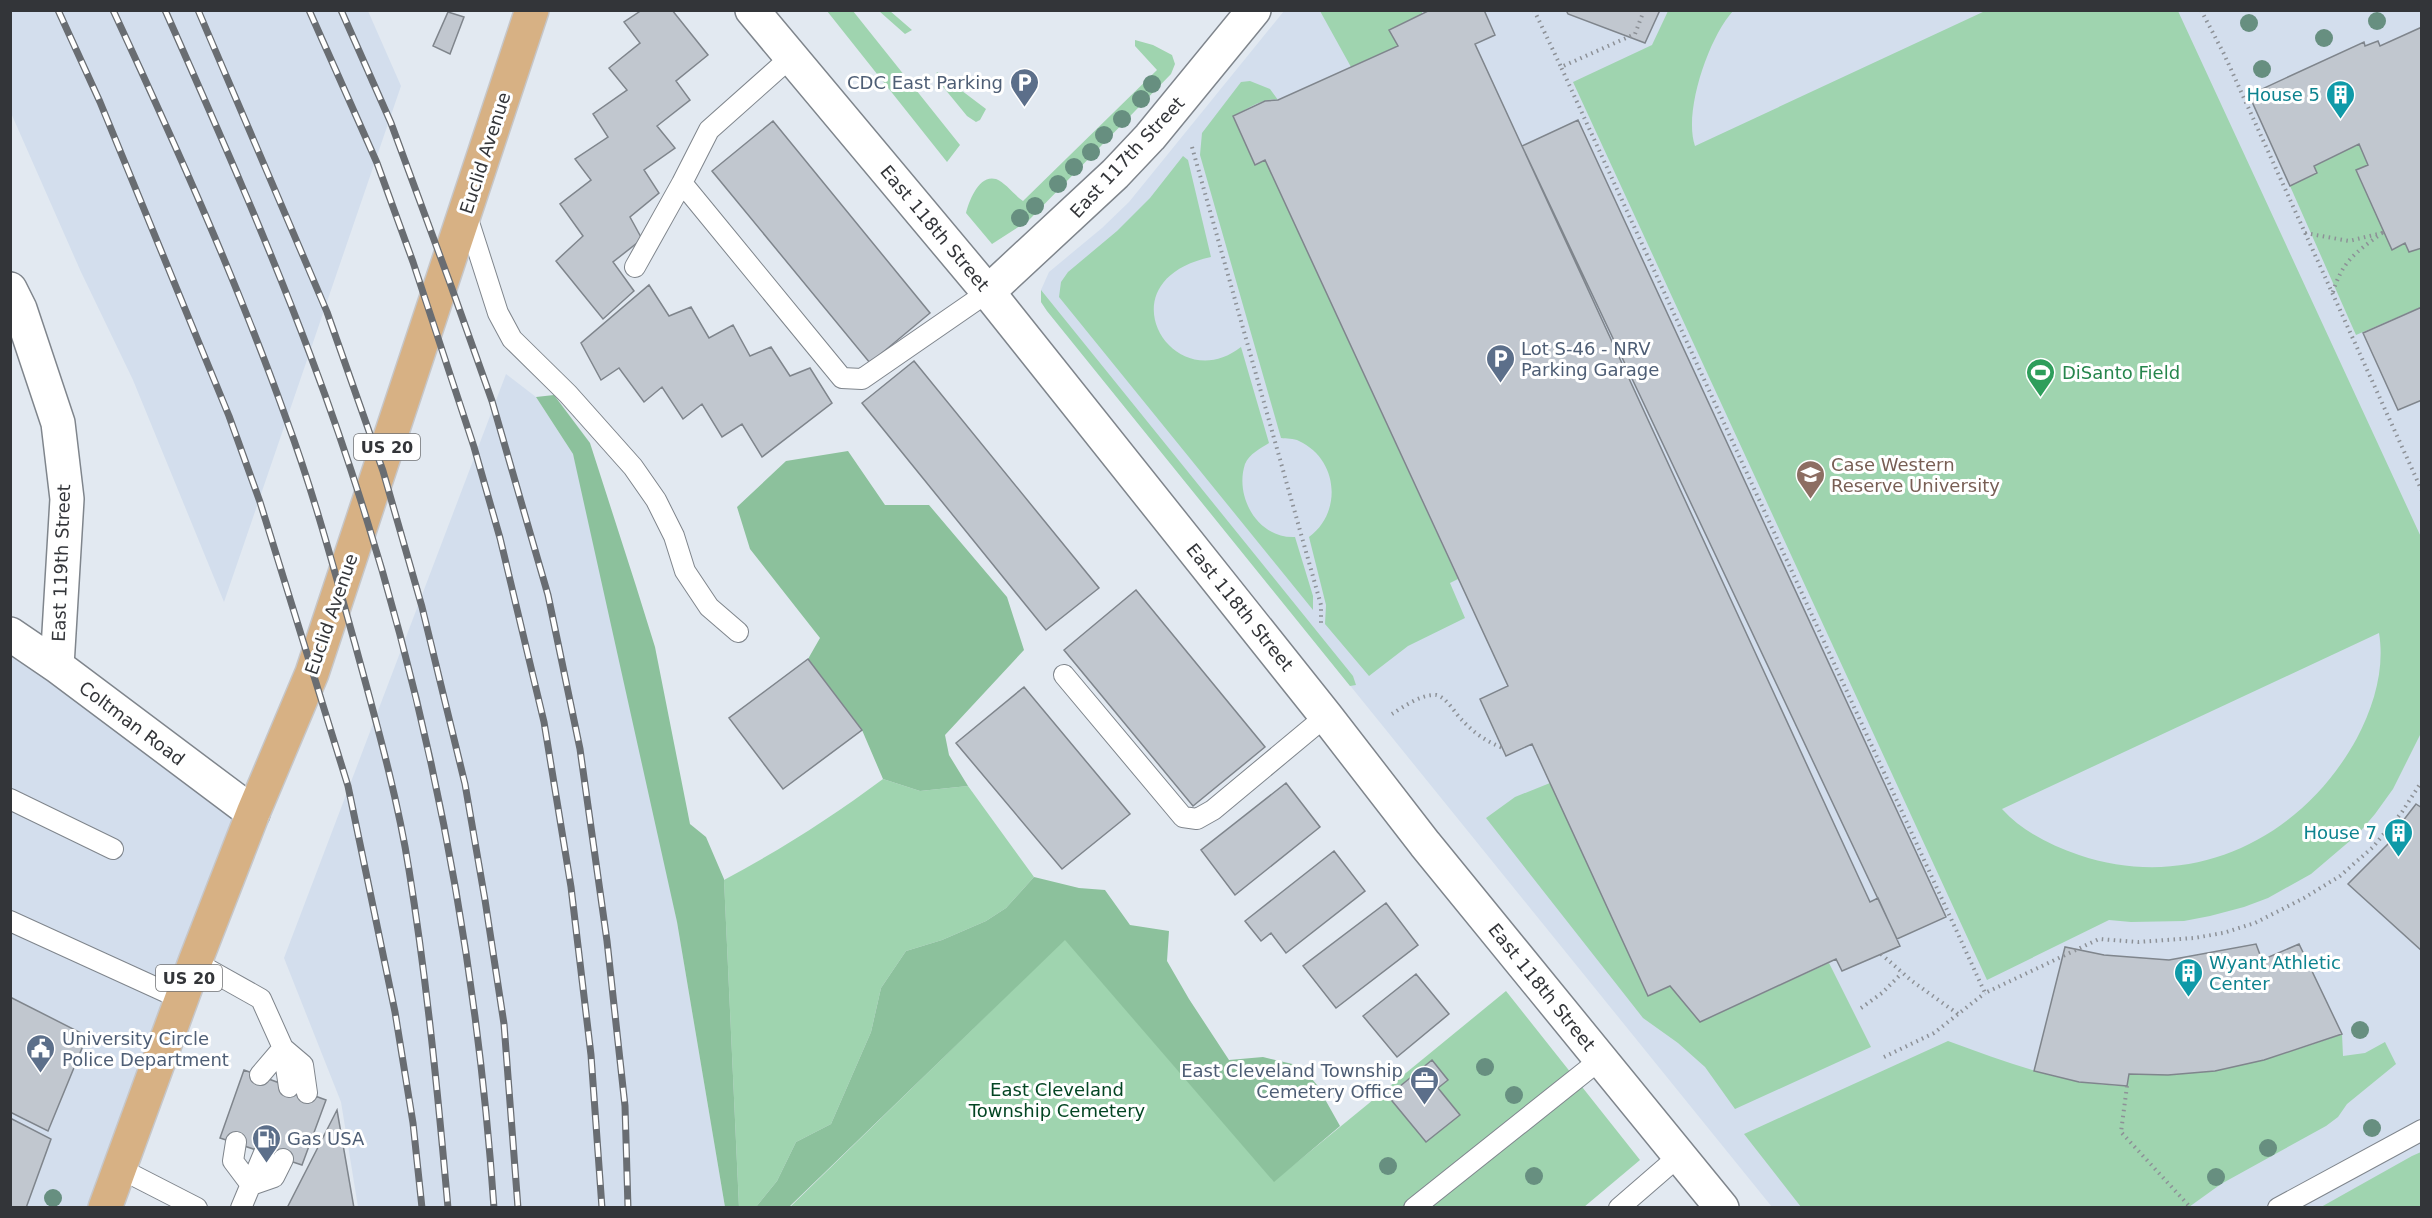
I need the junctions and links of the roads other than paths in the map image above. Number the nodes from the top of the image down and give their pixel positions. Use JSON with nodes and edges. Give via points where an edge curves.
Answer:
{"nodes":[{"id":1,"x":532,"y":10,"type":"edge"},
{"id":2,"x":752,"y":10,"type":"edge"},
{"id":3,"x":1254,"y":10,"type":"edge"},
{"id":4,"x":791,"y":57,"type":"junction"},
{"id":5,"x":682,"y":183,"type":"junction"},
{"id":6,"x":466,"y":211,"type":"junction"},
{"id":7,"x":634,"y":267,"type":"dead end"},
{"id":8,"x":10,"y":289,"type":"edge"},
{"id":9,"x":988,"y":292,"type":"junction"},
{"id":10,"x":738,"y":632,"type":"dead end"},
{"id":11,"x":10,"y":634,"type":"edge"},
{"id":12,"x":57,"y":666,"type":"junction"},
{"id":13,"x":1064,"y":675,"type":"dead end"},
{"id":14,"x":1326,"y":716,"type":"junction"},
{"id":15,"x":10,"y":799,"type":"edge"},
{"id":16,"x":253,"y":813,"type":"junction"},
{"id":17,"x":113,"y":849,"type":"dead end"},
{"id":18,"x":10,"y":921,"type":"edge"},
{"id":19,"x":195,"y":962,"type":"junction"},
{"id":20,"x":181,"y":999,"type":"junction"},
{"id":21,"x":283,"y":1048,"type":"junction"},
{"id":22,"x":1600,"y":1059,"type":"junction"},
{"id":23,"x":260,"y":1076,"type":"dead end"},
{"id":24,"x":298,"y":1090,"type":"dead end"},
{"id":25,"x":2421,"y":1130,"type":"edge"},
{"id":26,"x":236,"y":1142,"type":"dead end"},
{"id":27,"x":264,"y":1153,"type":"dead end"},
{"id":28,"x":1679,"y":1156,"type":"junction"},
{"id":29,"x":283,"y":1159,"type":"dead end"},
{"id":30,"x":119,"y":1168,"type":"junction"},
{"id":31,"x":251,"y":1185,"type":"junction"},
{"id":32,"x":105,"y":1208,"type":"edge"},
{"id":33,"x":197,"y":1208,"type":"edge"},
{"id":34,"x":241,"y":1208,"type":"edge"},
{"id":35,"x":1414,"y":1208,"type":"edge"},
{"id":36,"x":1618,"y":1208,"type":"edge"},
{"id":37,"x":1722,"y":1208,"type":"edge"},
{"id":38,"x":2277,"y":1208,"type":"edge"}],
"edges":[{"from":1,"to":6,"type":"main road","name":"Euclid Avenue","number":"US 20"},
{"from":2,"to":4,"type":"street","name":"East 118th Street"},
{"from":3,"to":9,"type":"street","name":"East 117th Street","via":[[1122,167]]},
{"from":4,"to":5,"type":"lane","via":[[709,130]]},
{"from":4,"to":9,"type":"street","name":"East 118th Street"},
{"from":5,"to":7,"type":"lane"},
{"from":5,"to":9,"type":"lane","via":[[842,378],[862,379]]},
{"from":6,"to":10,"type":"lane","via":[[498,313],[512,339],[633,467],[656,500],[674,536],[685,571],[709,606]]},
{"from":6,"to":16,"type":"main road","name":"Euclid Avenue","number":"US 20","via":[[312,673]]},
{"from":8,"to":12,"type":"street","name":"East 119th Street","via":[[58,423],[67,499]]},
{"from":9,"to":14,"type":"street","name":"East 118th Street"},
{"from":11,"to":12,"type":"street","name":"Coltman Road"},
{"from":12,"to":16,"type":"street","name":"Coltman Road"},
{"from":13,"to":14,"type":"lane","via":[[1183,817],[1197,819],[1213,810]]},
{"from":14,"to":22,"type":"street","name":"East 118th Street"},
{"from":15,"to":17,"type":"lane"},
{"from":16,"to":19,"type":"main road","name":"Euclid Avenue","number":"US 20"},
{"from":18,"to":20,"type":"lane"},
{"from":19,"to":20,"type":"main road","name":"Euclid Avenue","number":"US 20"},
{"from":19,"to":21,"type":"lane","via":[[261,999]]},
{"from":20,"to":30,"type":"main road","name":"Euclid Avenue","number":"US 20"},
{"from":21,"to":23,"type":"lane"},
{"from":21,"to":24,"type":"lane"},
{"from":22,"to":28,"type":"street","name":"East 118th Street"},
{"from":22,"to":35,"type":"lane"},
{"from":25,"to":38,"type":"lane"},
{"from":26,"to":31,"type":"lane","via":[[233,1161]]},
{"from":27,"to":31,"type":"lane"},
{"from":28,"to":36,"type":"lane"},
{"from":28,"to":37,"type":"street","name":"East 118th Street"},
{"from":29,"to":31,"type":"lane","via":[[274,1177]]},
{"from":30,"to":32,"type":"main road","name":"Euclid Avenue","number":"US 20"},
{"from":30,"to":33,"type":"lane"},
{"from":31,"to":34,"type":"lane"}]}
